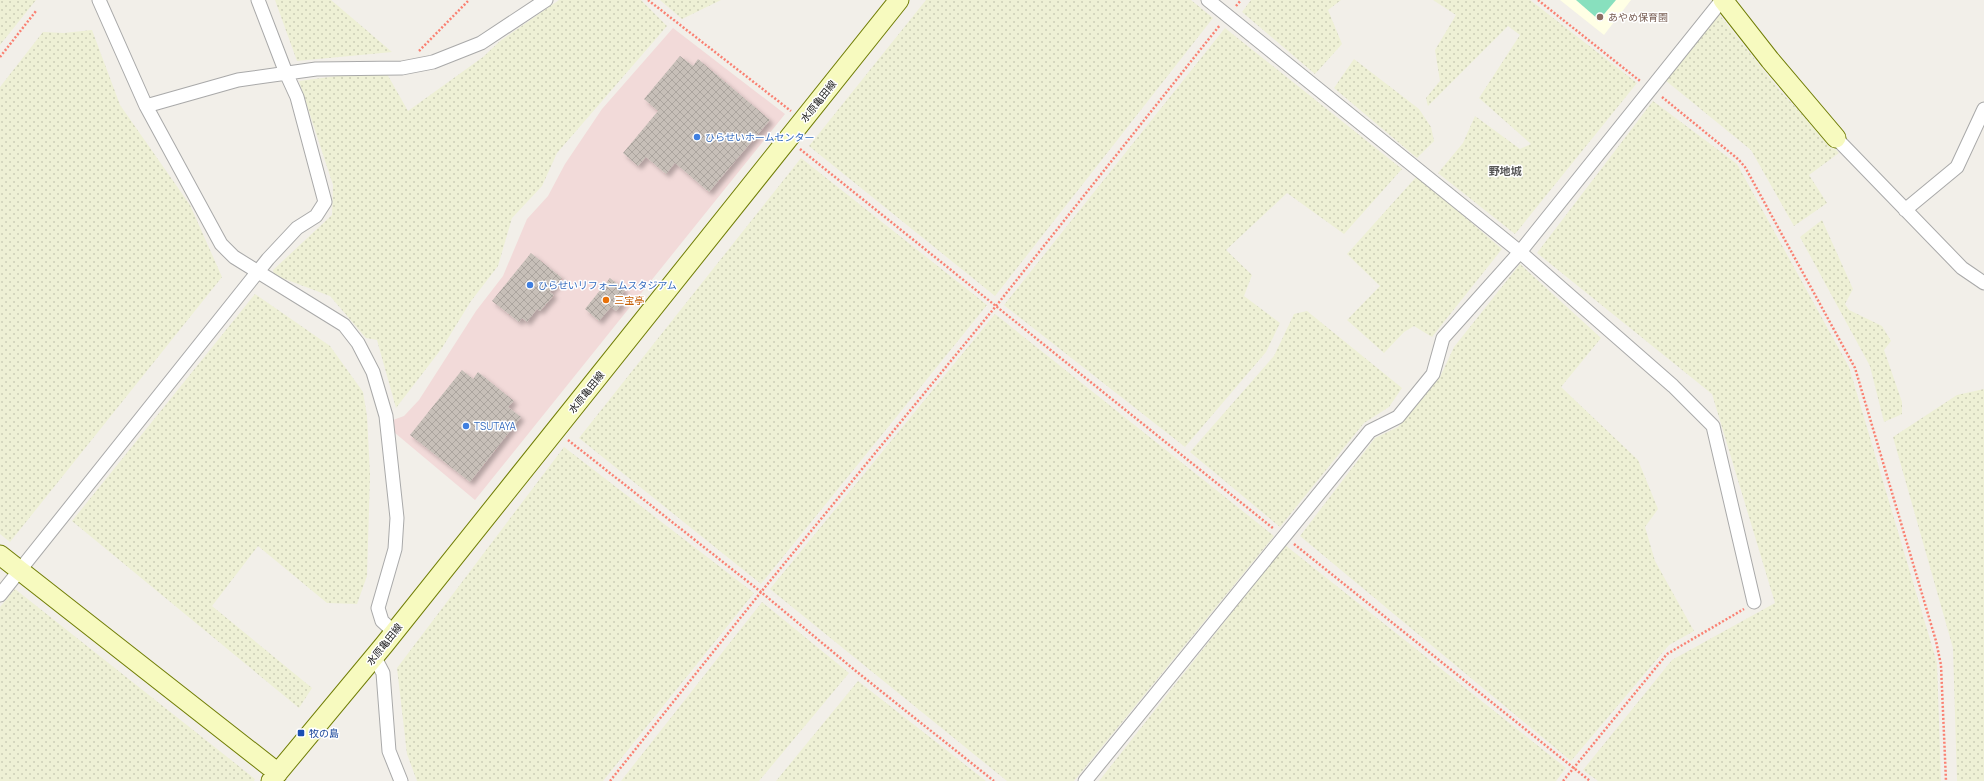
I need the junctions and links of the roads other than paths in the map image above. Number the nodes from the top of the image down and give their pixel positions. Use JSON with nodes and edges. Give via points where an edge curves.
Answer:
{"nodes":[{"id":1,"x":99,"y":0,"type":"edge"},
{"id":2,"x":258,"y":0,"type":"edge"},
{"id":3,"x":546,"y":0,"type":"edge"},
{"id":4,"x":899,"y":0,"type":"edge"},
{"id":5,"x":1208,"y":0,"type":"edge"},
{"id":6,"x":1722,"y":0,"type":"edge"},
{"id":7,"x":286,"y":73,"type":"junction"},
{"id":8,"x":146,"y":106,"type":"junction"},
{"id":9,"x":1984,"y":109,"type":"edge"},
{"id":10,"x":1836,"y":138,"type":"joint"},
{"id":11,"x":1905,"y":210,"type":"junction"},
{"id":12,"x":1520,"y":252,"type":"junction"},
{"id":13,"x":258,"y":273,"type":"junction"},
{"id":14,"x":1984,"y":283,"type":"edge"},
{"id":15,"x":0,"y":555,"type":"edge"},
{"id":16,"x":20,"y":571,"type":"junction"},
{"id":17,"x":0,"y":595,"type":"edge"},
{"id":18,"x":1754,"y":602,"type":"road end"},
{"id":19,"x":394,"y":632,"type":"junction"},
{"id":20,"x":374,"y":656,"type":"junction"},
{"id":21,"x":275,"y":777,"type":"edge"},
{"id":22,"x":400,"y":781,"type":"edge"},
{"id":23,"x":1085,"y":781,"type":"edge"}],
"edges":[{"from":1,"to":8,"type":"street"},
{"from":2,"to":7,"type":"street"},
{"from":3,"to":7,"type":"street","via":[[481,42],[433,62],[402,68],[316,69]]},
{"from":4,"to":19,"type":"main road","name":"水原亀田線"},
{"from":5,"to":12,"type":"street"},
{"from":6,"to":10,"type":"main road"},
{"from":6,"to":12,"type":"street"},
{"from":7,"to":8,"type":"street","via":[[238,80]]},
{"from":7,"to":13,"type":"street","via":[[297,97],[325,202],[316,216],[297,228]]},
{"from":8,"to":13,"type":"street","via":[[221,244],[234,257]]},
{"from":9,"to":11,"type":"street","via":[[1957,167]]},
{"from":10,"to":11,"type":"street"},
{"from":11,"to":14,"type":"street","via":[[1962,268]]},
{"from":12,"to":18,"type":"street","via":[[1673,386],[1713,426]]},
{"from":12,"to":23,"type":"street","via":[[1443,338],[1433,374],[1398,417],[1370,431]]},
{"from":13,"to":16,"type":"street"},
{"from":13,"to":19,"type":"street","via":[[344,325],[358,343],[373,372],[386,416],[397,518],[395,549],[378,608],[382,621]]},
{"from":15,"to":16,"type":"main road"},
{"from":16,"to":17,"type":"street"},
{"from":16,"to":21,"type":"main road"},
{"from":19,"to":20,"type":"main road","name":"水原亀田線"},
{"from":20,"to":21,"type":"main road","name":"水原亀田線"},
{"from":20,"to":22,"type":"street","via":[[382,673],[389,750]]}]}
